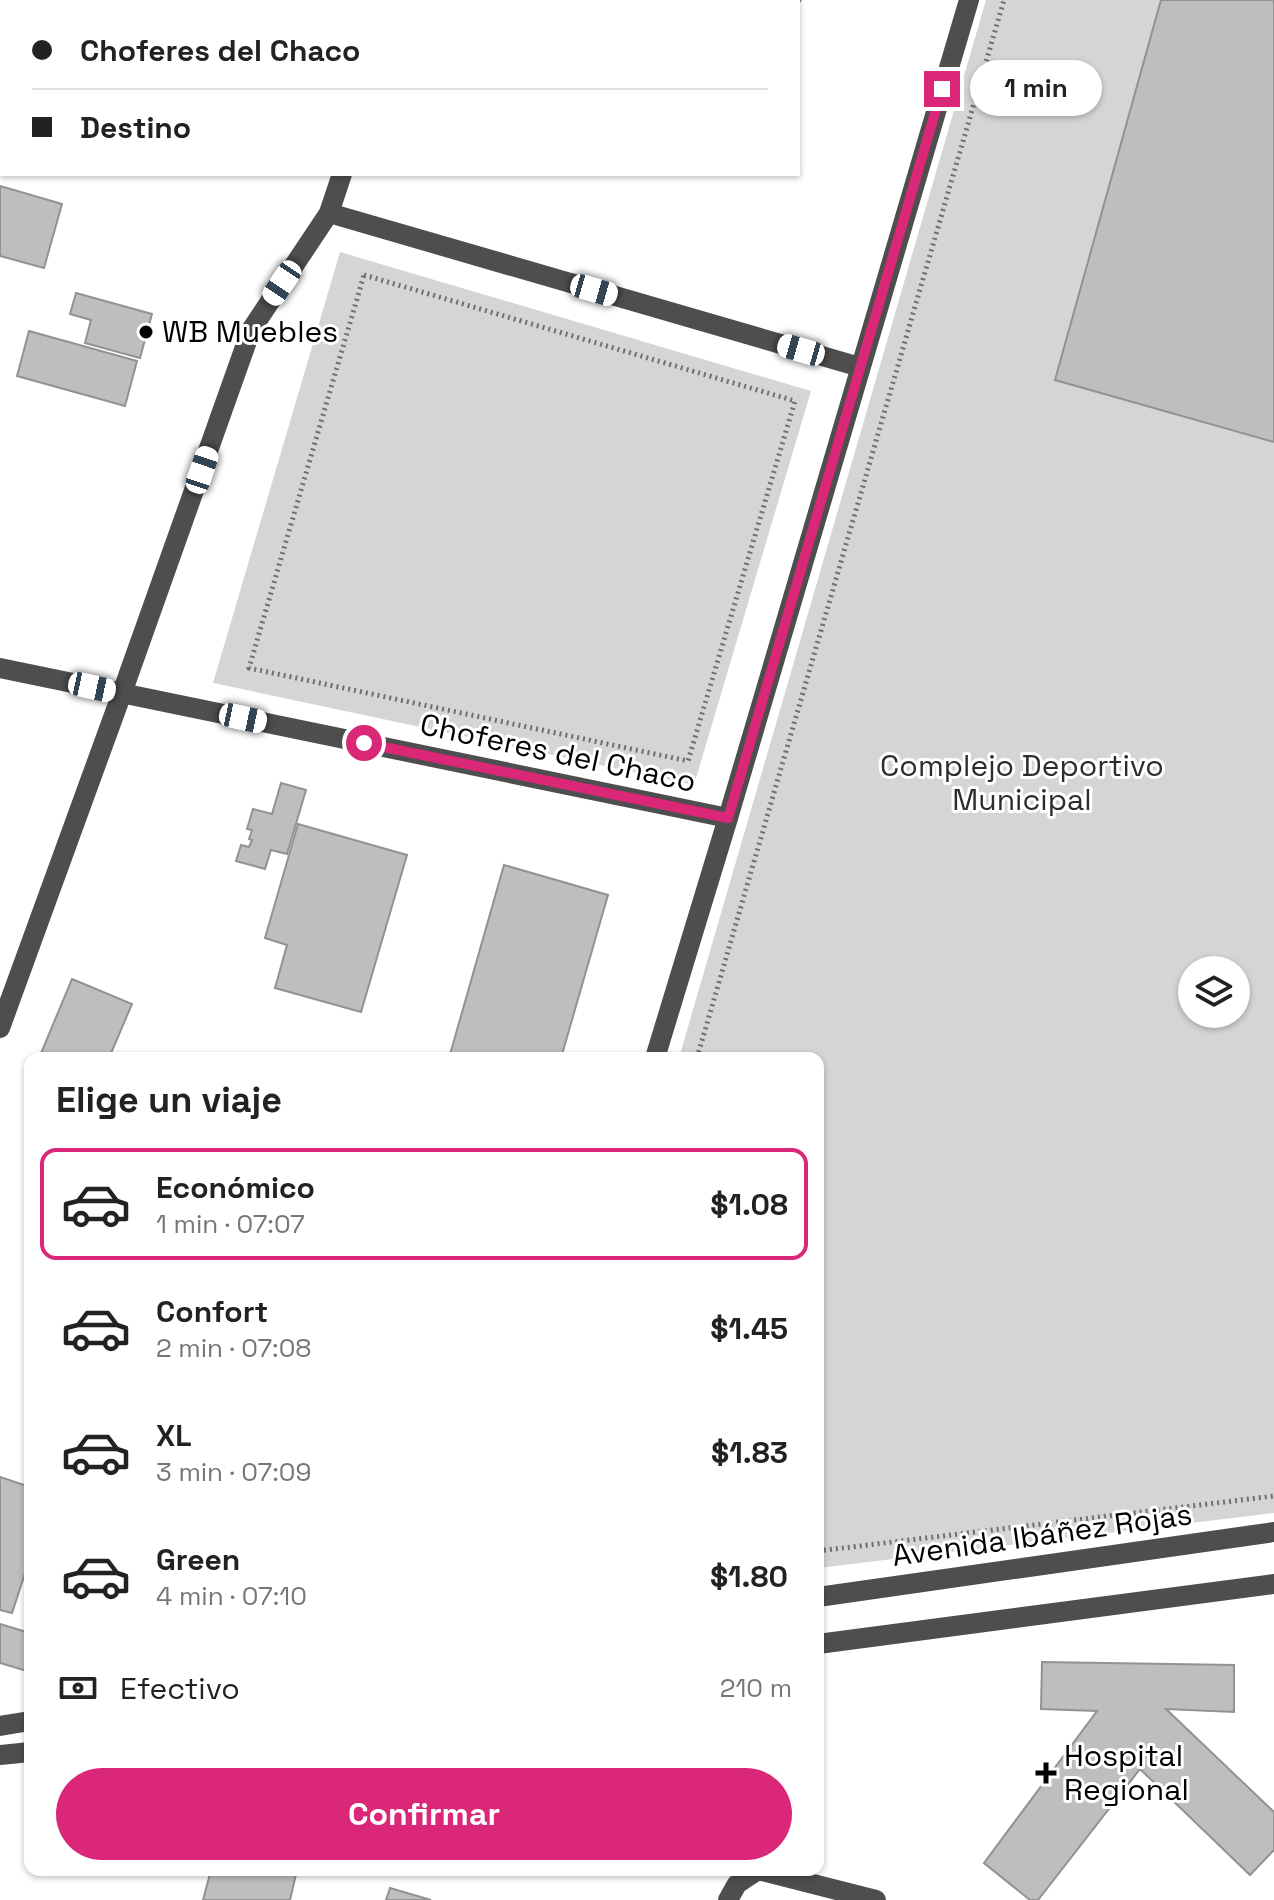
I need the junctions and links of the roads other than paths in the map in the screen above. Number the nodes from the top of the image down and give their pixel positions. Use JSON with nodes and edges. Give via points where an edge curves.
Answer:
{"nodes":[{"id":1,"x":969,"y":0,"type":"edge"},
{"id":2,"x":341,"y":176,"type":"edge"},
{"id":3,"x":329,"y":213,"type":"junction"},
{"id":4,"x":860,"y":367,"type":"junction"},
{"id":5,"x":0,"y":668,"type":"edge"},
{"id":6,"x":122,"y":693,"type":"junction"},
{"id":7,"x":728,"y":818,"type":"junction"},
{"id":8,"x":0,"y":1028,"type":"edge"},
{"id":9,"x":657,"y":1052,"type":"edge"},
{"id":10,"x":1274,"y":1532,"type":"edge"},
{"id":11,"x":1274,"y":1584,"type":"edge"},
{"id":12,"x":824,"y":1596,"type":"edge"},
{"id":13,"x":824,"y":1643,"type":"edge"},
{"id":14,"x":24,"y":1722,"type":"edge"},
{"id":15,"x":0,"y":1726,"type":"edge"},
{"id":16,"x":24,"y":1753,"type":"edge"},
{"id":17,"x":0,"y":1755,"type":"edge"},
{"id":18,"x":749,"y":1876,"type":"edge"},
{"id":19,"x":782,"y":1876,"type":"edge"},
{"id":20,"x":728,"y":1900,"type":"edge"},
{"id":21,"x":876,"y":1900,"type":"edge"}],
"edges":[{"from":1,"to":4,"type":"street"},
{"from":2,"to":3,"type":"street"},
{"from":3,"to":4,"type":"street"},
{"from":3,"to":6,"type":"street","via":[[251,330]]},
{"from":4,"to":7,"type":"street"},
{"from":5,"to":6,"type":"street","name":"Choferes del Chaco"},
{"from":6,"to":7,"type":"street","name":"Choferes del Chaco"},
{"from":6,"to":8,"type":"street"},
{"from":7,"to":9,"type":"street"},
{"from":10,"to":12,"type":"street","name":"Avenida Ibáñez Rojas"},
{"from":11,"to":13,"type":"street"},
{"from":14,"to":15,"type":"street"},
{"from":16,"to":17,"type":"street"},
{"from":18,"to":20,"type":"street"},
{"from":19,"to":21,"type":"street"}]}
